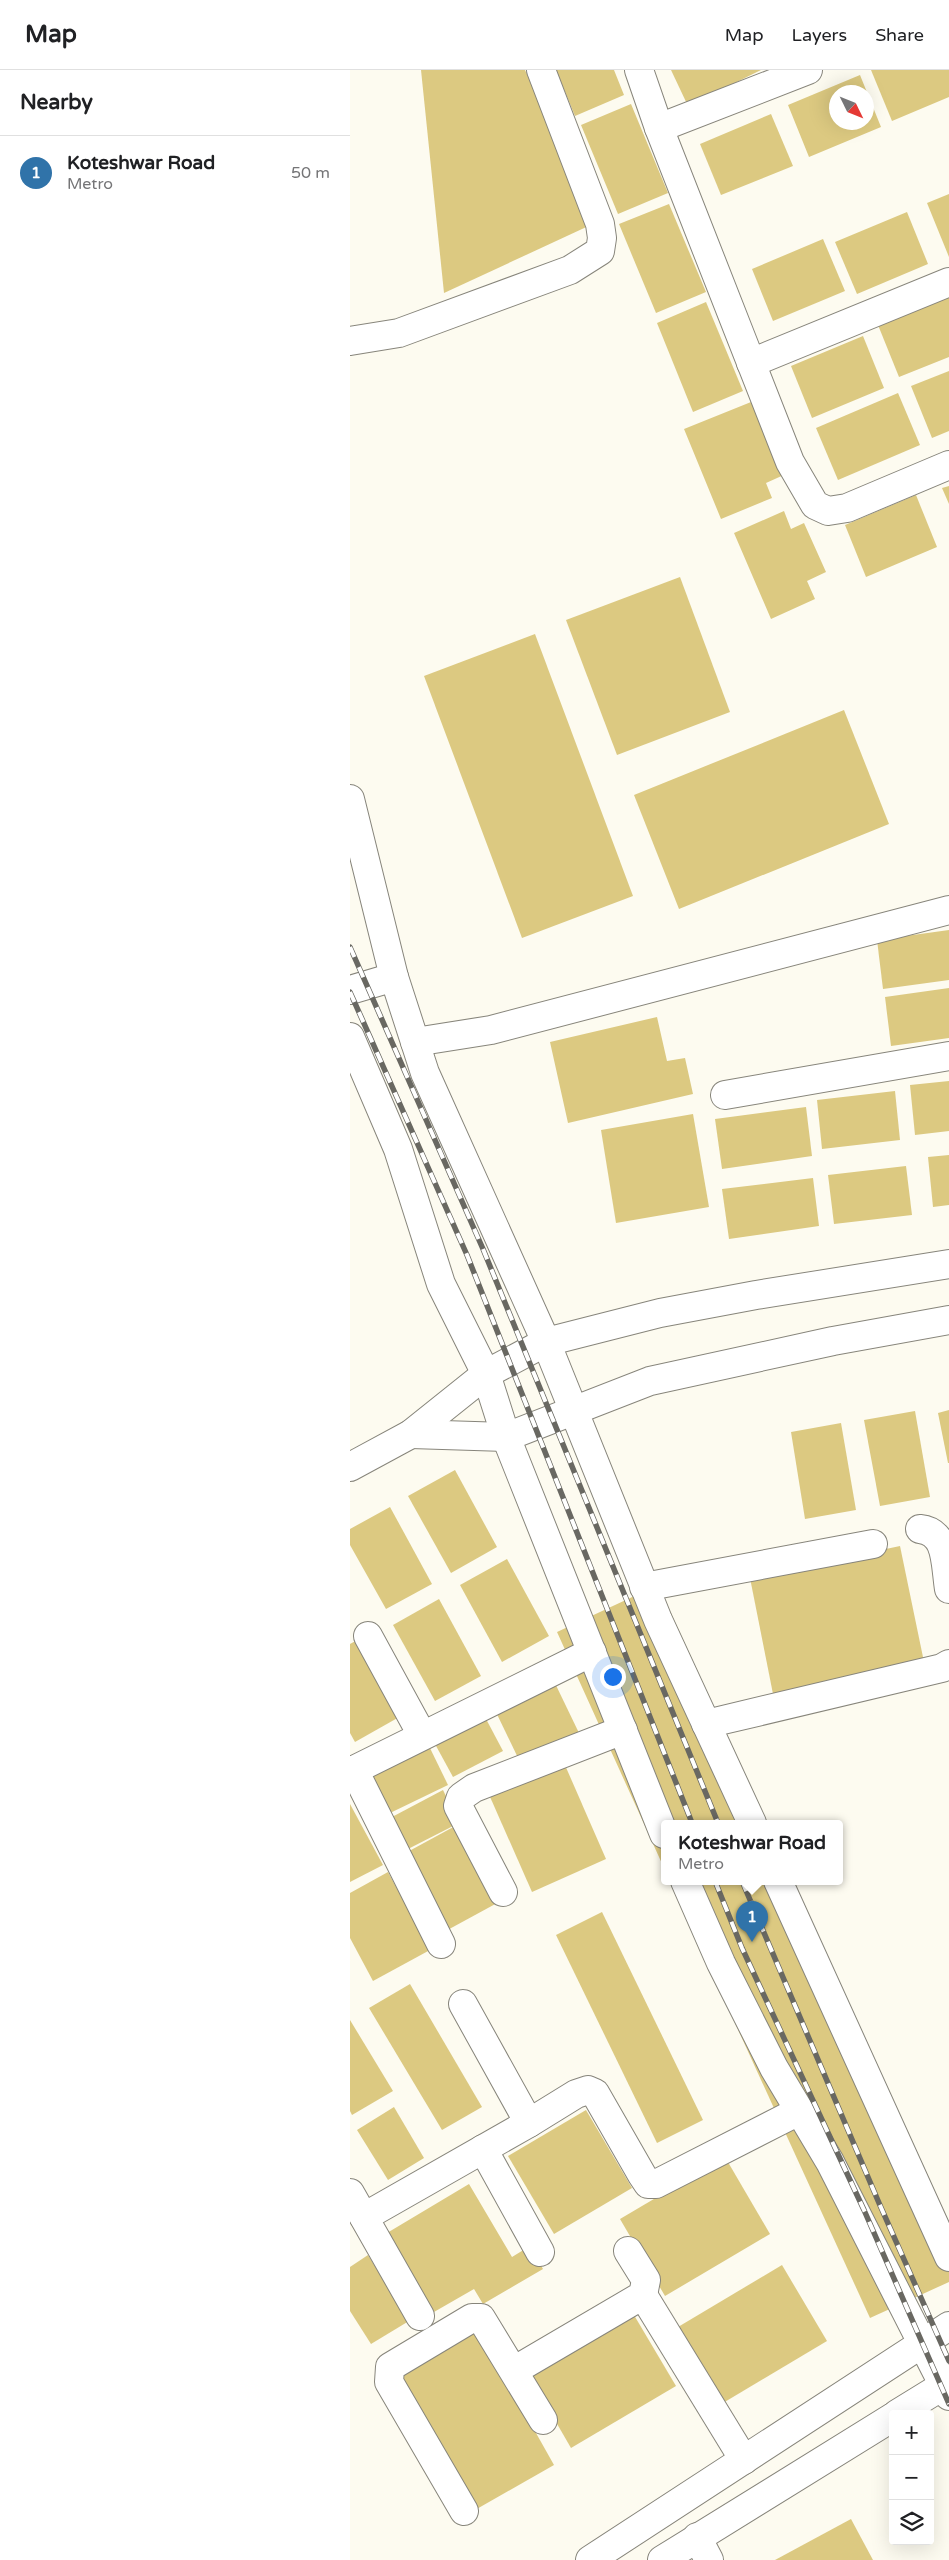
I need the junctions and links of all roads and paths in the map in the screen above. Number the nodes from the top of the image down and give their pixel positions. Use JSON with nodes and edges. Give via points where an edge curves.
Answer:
{"nodes":[{"id":1,"x":541,"y":70,"type":"edge"},
{"id":2,"x":639,"y":70,"type":"edge"},
{"id":3,"x":808,"y":70,"type":"edge"},
{"id":4,"x":659,"y":128,"type":"junction"},
{"id":5,"x":949,"y":282,"type":"edge"},
{"id":6,"x":350,"y":341,"type":"edge"},
{"id":7,"x":751,"y":363,"type":"junction"},
{"id":8,"x":949,"y":464,"type":"edge"},
{"id":9,"x":350,"y":799,"type":"edge"},
{"id":10,"x":949,"y":910,"type":"edge"},
{"id":11,"x":394,"y":977,"type":"junction"},
{"id":12,"x":350,"y":990,"type":"edge"},
{"id":13,"x":350,"y":1037,"type":"edge"},
{"id":14,"x":416,"y":1042,"type":"junction"},
{"id":15,"x":949,"y":1056,"type":"edge"},
{"id":16,"x":725,"y":1095,"type":"dead end"},
{"id":17,"x":949,"y":1264,"type":"edge"},
{"id":18,"x":949,"y":1320,"type":"edge"},
{"id":19,"x":546,"y":1342,"type":"junction"},
{"id":20,"x":486,"y":1374,"type":"junction"},
{"id":21,"x":574,"y":1412,"type":"junction"},
{"id":22,"x":411,"y":1434,"type":"junction"},
{"id":23,"x":506,"y":1437,"type":"junction"},
{"id":24,"x":350,"y":1467,"type":"edge"},
{"id":25,"x":920,"y":1529,"type":"dead end"},
{"id":26,"x":873,"y":1544,"type":"dead end"},
{"id":27,"x":644,"y":1587,"type":"junction"},
{"id":28,"x":949,"y":1589,"type":"edge"},
{"id":29,"x":368,"y":1636,"type":"dead end"},
{"id":30,"x":592,"y":1652,"type":"junction"},
{"id":31,"x":949,"y":1664,"type":"edge"},
{"id":32,"x":706,"y":1724,"type":"junction"},
{"id":33,"x":623,"y":1730,"type":"junction"},
{"id":34,"x":422,"y":1736,"type":"junction"},
{"id":35,"x":352,"y":1771,"type":"edge"},
{"id":36,"x":751,"y":1820,"type":"edge"},
{"id":37,"x":661,"y":1826,"type":"edge"},
{"id":38,"x":687,"y":1885,"type":"edge"},
{"id":39,"x":780,"y":1885,"type":"edge"},
{"id":40,"x":503,"y":1892,"type":"dead end"},
{"id":41,"x":441,"y":1944,"type":"dead end"},
{"id":42,"x":463,"y":2004,"type":"dead end"},
{"id":43,"x":799,"y":2111,"type":"junction"},
{"id":44,"x":529,"y":2123,"type":"junction"},
{"id":45,"x":483,"y":2150,"type":"junction"},
{"id":46,"x":350,"y":2193,"type":"edge"},
{"id":47,"x":364,"y":2217,"type":"junction"},
{"id":48,"x":628,"y":2251,"type":"dead end"},
{"id":49,"x":540,"y":2252,"type":"dead end"},
{"id":50,"x":949,"y":2257,"type":"edge"},
{"id":51,"x":643,"y":2295,"type":"junction"},
{"id":52,"x":420,"y":2316,"type":"dead end"},
{"id":53,"x":949,"y":2326,"type":"edge"},
{"id":54,"x":924,"y":2342,"type":"junction"},
{"id":55,"x":515,"y":2370,"type":"junction"},
{"id":56,"x":947,"y":2388,"type":"edge"},
{"id":57,"x":906,"y":2410,"type":"edge"},
{"id":58,"x":543,"y":2420,"type":"dead end"},
{"id":59,"x":889,"y":2420,"type":"edge"},
{"id":60,"x":744,"y":2460,"type":"junction"},
{"id":61,"x":464,"y":2510,"type":"dead end"},
{"id":62,"x":703,"y":2549,"type":"edge"},
{"id":63,"x":590,"y":2560,"type":"edge"},
{"id":64,"x":662,"y":2560,"type":"edge"}],
"edges":[{"from":1,"to":6,"type":"street","via":[[600,224],[600,251],[570,270],[399,333]]},
{"from":2,"to":4,"type":"street"},
{"from":3,"to":4,"type":"street"},
{"from":4,"to":7,"type":"street"},
{"from":5,"to":7,"type":"street"},
{"from":7,"to":8,"type":"street","via":[[790,462],[815,505],[828,511],[847,508]]},
{"from":9,"to":11,"type":"street"},
{"from":10,"to":14,"type":"street","via":[[491,1030]]},
{"from":11,"to":12,"type":"street"},
{"from":11,"to":14,"type":"street"},
{"from":13,"to":20,"type":"street","via":[[398,1149],[441,1284]]},
{"from":14,"to":19,"type":"street","via":[[425,1073]]},
{"from":15,"to":16,"type":"street"},
{"from":17,"to":19,"type":"street","via":[[660,1313]]},
{"from":18,"to":21,"type":"street","via":[[833,1341],[650,1381]]},
{"from":19,"to":20,"type":"street"},
{"from":19,"to":21,"type":"street"},
{"from":20,"to":22,"type":"street"},
{"from":20,"to":23,"type":"street"},
{"from":21,"to":23,"type":"street"},
{"from":21,"to":27,"type":"street"},
{"from":22,"to":23,"type":"street"},
{"from":22,"to":24,"type":"street"},
{"from":23,"to":30,"type":"street"},
{"from":25,"to":28,"type":"street","via":[[930,1530],[941,1541]]},
{"from":26,"to":27,"type":"street"},
{"from":27,"to":32,"type":"street"},
{"from":29,"to":34,"type":"street"},
{"from":30,"to":33,"type":"street"},
{"from":30,"to":34,"type":"street"},
{"from":31,"to":32,"type":"street"},
{"from":32,"to":36,"type":"street"},
{"from":33,"to":37,"type":"street"},
{"from":33,"to":40,"type":"street","via":[[474,1788],[461,1797],[458,1806]]},
{"from":34,"to":35,"type":"street"},
{"from":35,"to":41,"type":"street"},
{"from":38,"to":43,"type":"street","via":[[721,1962]]},
{"from":39,"to":50,"type":"street"},
{"from":42,"to":44,"type":"street"},
{"from":43,"to":44,"type":"street","via":[[656,2184],[648,2184],[642,2175],[596,2093],[588,2090],[576,2094]]},
{"from":43,"to":54,"type":"street","via":[[830,2162]]},
{"from":44,"to":45,"type":"street"},
{"from":45,"to":47,"type":"street"},
{"from":45,"to":49,"type":"street"},
{"from":46,"to":47,"type":"street"},
{"from":47,"to":52,"type":"street"},
{"from":48,"to":51,"type":"street","via":[[646,2280]]},
{"from":51,"to":55,"type":"street"},
{"from":51,"to":60,"type":"street"},
{"from":53,"to":54,"type":"street"},
{"from":54,"to":56,"type":"street"},
{"from":54,"to":60,"type":"street"},
{"from":55,"to":58,"type":"street"},
{"from":55,"to":61,"type":"street","via":[[485,2321],[476,2316],[390,2367],[389,2382]]},
{"from":56,"to":57,"type":"street"},
{"from":59,"to":62,"type":"street"},
{"from":60,"to":63,"type":"street"},
{"from":62,"to":64,"type":"street"}]}
